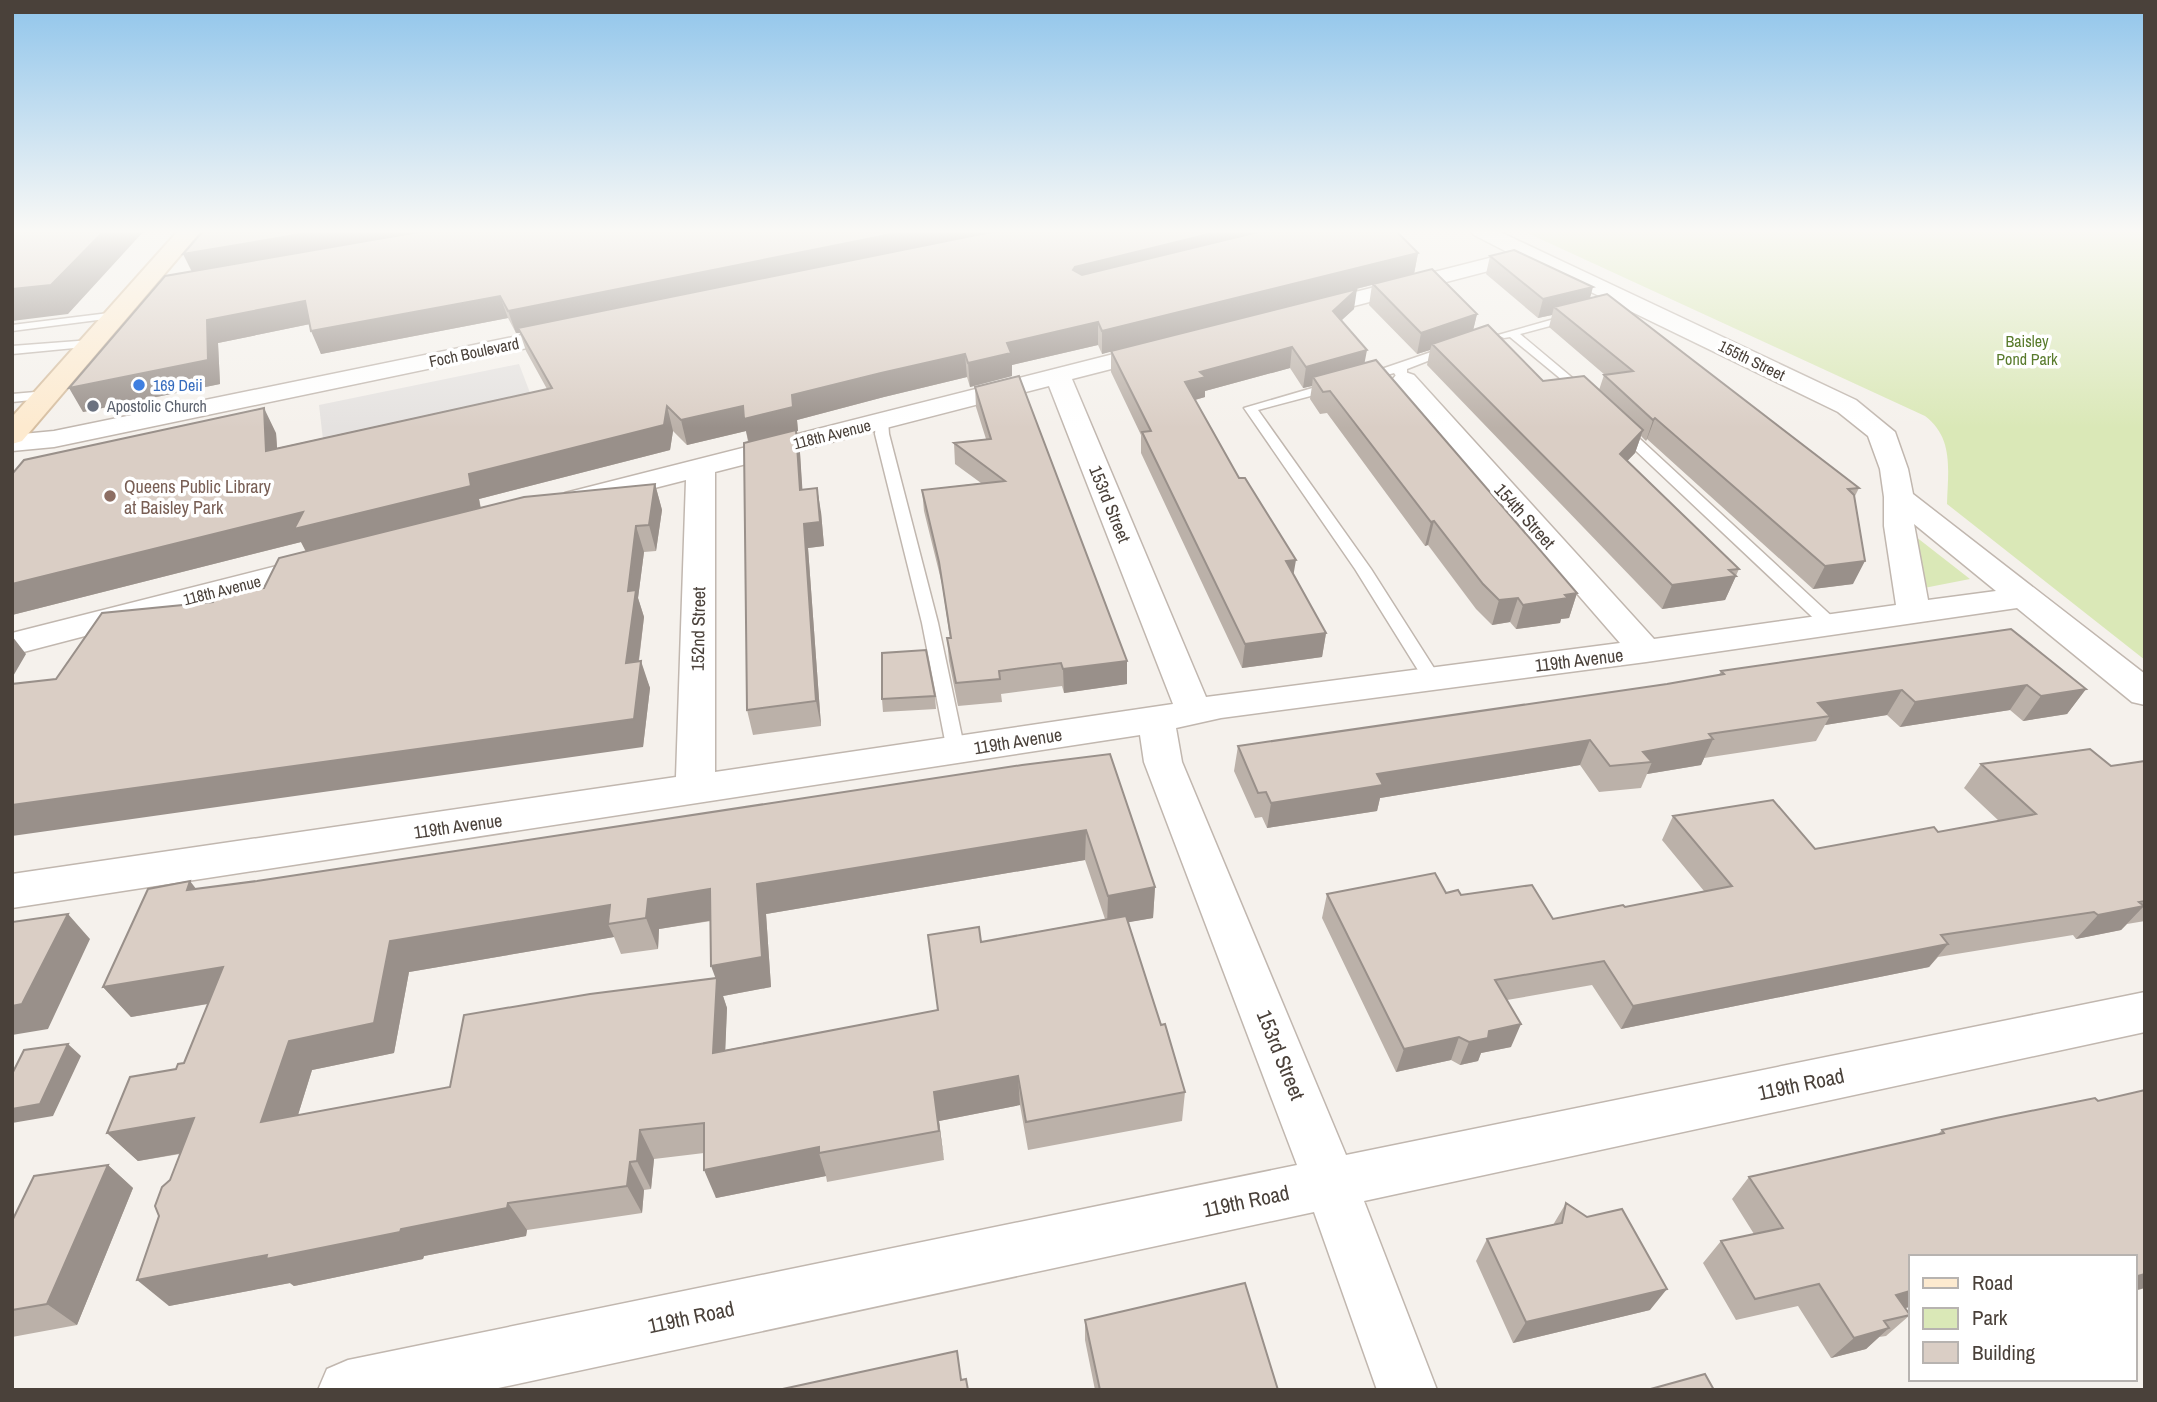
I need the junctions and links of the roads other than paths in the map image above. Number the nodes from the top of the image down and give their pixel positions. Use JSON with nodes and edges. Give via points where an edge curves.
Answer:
{"nodes":[{"id":1,"x":133,"y":296,"type":"edge"},
{"id":2,"x":151,"y":296,"type":"edge"},
{"id":3,"x":1364,"y":296,"type":"edge"},
{"id":4,"x":1620,"y":296,"type":"edge"},
{"id":5,"x":1630,"y":301,"type":"junction"},
{"id":6,"x":125,"y":305,"type":"junction"},
{"id":7,"x":1605,"y":308,"type":"edge"},
{"id":8,"x":1578,"y":315,"type":"edge"},
{"id":9,"x":1284,"y":317,"type":"edge"},
{"id":10,"x":597,"y":327,"type":"edge"},
{"id":11,"x":12,"y":328,"type":"edge"},
{"id":12,"x":1512,"y":333,"type":"junction"},
{"id":13,"x":1489,"y":339,"type":"edge"},
{"id":14,"x":1191,"y":341,"type":"edge"},
{"id":15,"x":91,"y":344,"type":"junction"},
{"id":16,"x":1465,"y":345,"type":"edge"},
{"id":17,"x":12,"y":350,"type":"edge"},
{"id":18,"x":1403,"y":373,"type":"junction"},
{"id":19,"x":1058,"y":376,"type":"junction"},
{"id":20,"x":47,"y":395,"type":"junction"},
{"id":21,"x":12,"y":398,"type":"edge"},
{"id":22,"x":882,"y":421,"type":"junction"},
{"id":23,"x":12,"y":435,"type":"edge"},
{"id":24,"x":12,"y":443,"type":"edge"},
{"id":25,"x":701,"y":467,"type":"junction"},
{"id":26,"x":1899,"y":497,"type":"junction"},
{"id":27,"x":552,"y":506,"type":"edge"},
{"id":28,"x":336,"y":561,"type":"edge"},
{"id":29,"x":2025,"y":597,"type":"junction"},
{"id":30,"x":1914,"y":613,"type":"junction"},
{"id":31,"x":1831,"y":625,"type":"junction"},
{"id":32,"x":12,"y":644,"type":"edge"},
{"id":33,"x":1646,"y":651,"type":"junction"},
{"id":34,"x":1432,"y":680,"type":"junction"},
{"id":35,"x":2145,"y":694,"type":"edge"},
{"id":36,"x":1175,"y":715,"type":"junction"},
{"id":37,"x":956,"y":751,"type":"junction"},
{"id":38,"x":695,"y":791,"type":"junction"},
{"id":39,"x":12,"y":891,"type":"edge"},
{"id":40,"x":2145,"y":1012,"type":"edge"},
{"id":41,"x":1329,"y":1184,"type":"junction"},
{"id":42,"x":348,"y":1390,"type":"edge"},
{"id":43,"x":1407,"y":1390,"type":"edge"}],
"edges":[{"from":1,"to":6,"type":"main road"},
{"from":2,"to":6,"type":"street"},
{"from":3,"to":9,"type":"street"},
{"from":4,"to":5,"type":"street","name":"155th Street"},
{"from":5,"to":7,"type":"lane"},
{"from":5,"to":26,"type":"street","name":"155th Street","via":[[1847,406],[1881,432]]},
{"from":6,"to":11,"type":"lane"},
{"from":6,"to":15,"type":"main road"},
{"from":8,"to":12,"type":"lane"},
{"from":10,"to":24,"type":"street","name":"Foch Boulevard","via":[[54,439]]},
{"from":12,"to":13,"type":"lane"},
{"from":12,"to":31,"type":"lane"},
{"from":14,"to":19,"type":"street","name":"118th Avenue"},
{"from":15,"to":17,"type":"lane"},
{"from":15,"to":20,"type":"main road"},
{"from":16,"to":18,"type":"lane"},
{"from":18,"to":33,"type":"street","name":"154th Street"},
{"from":18,"to":34,"type":"lane","via":[[1250,408],[1363,569]]},
{"from":19,"to":22,"type":"street","name":"118th Avenue"},
{"from":19,"to":36,"type":"street","name":"153rd Street"},
{"from":20,"to":21,"type":"lane"},
{"from":20,"to":23,"type":"main road"},
{"from":22,"to":25,"type":"street","name":"118th Avenue"},
{"from":22,"to":37,"type":"lane"},
{"from":25,"to":27,"type":"street","name":"118th Avenue"},
{"from":25,"to":38,"type":"street","name":"152nd Street"},
{"from":26,"to":29,"type":"street"},
{"from":26,"to":30,"type":"street","name":"155th Street","via":[[1899,526]]},
{"from":28,"to":32,"type":"street","name":"118th Avenue"},
{"from":29,"to":30,"type":"street","name":"119th Avenue"},
{"from":29,"to":35,"type":"street"},
{"from":30,"to":31,"type":"street","name":"119th Avenue"},
{"from":31,"to":33,"type":"street","name":"119th Avenue"},
{"from":33,"to":34,"type":"street","name":"119th Avenue"},
{"from":34,"to":36,"type":"street","name":"119th Avenue"},
{"from":36,"to":37,"type":"street","name":"119th Avenue"},
{"from":36,"to":41,"type":"street","name":"153rd Street","via":[[1163,762]]},
{"from":37,"to":38,"type":"street","name":"119th Avenue"},
{"from":38,"to":39,"type":"street","name":"119th Avenue"},
{"from":40,"to":41,"type":"street","name":"119th Road"},
{"from":41,"to":42,"type":"street","name":"119th Road"},
{"from":41,"to":43,"type":"street","name":"153rd Street"}]}
